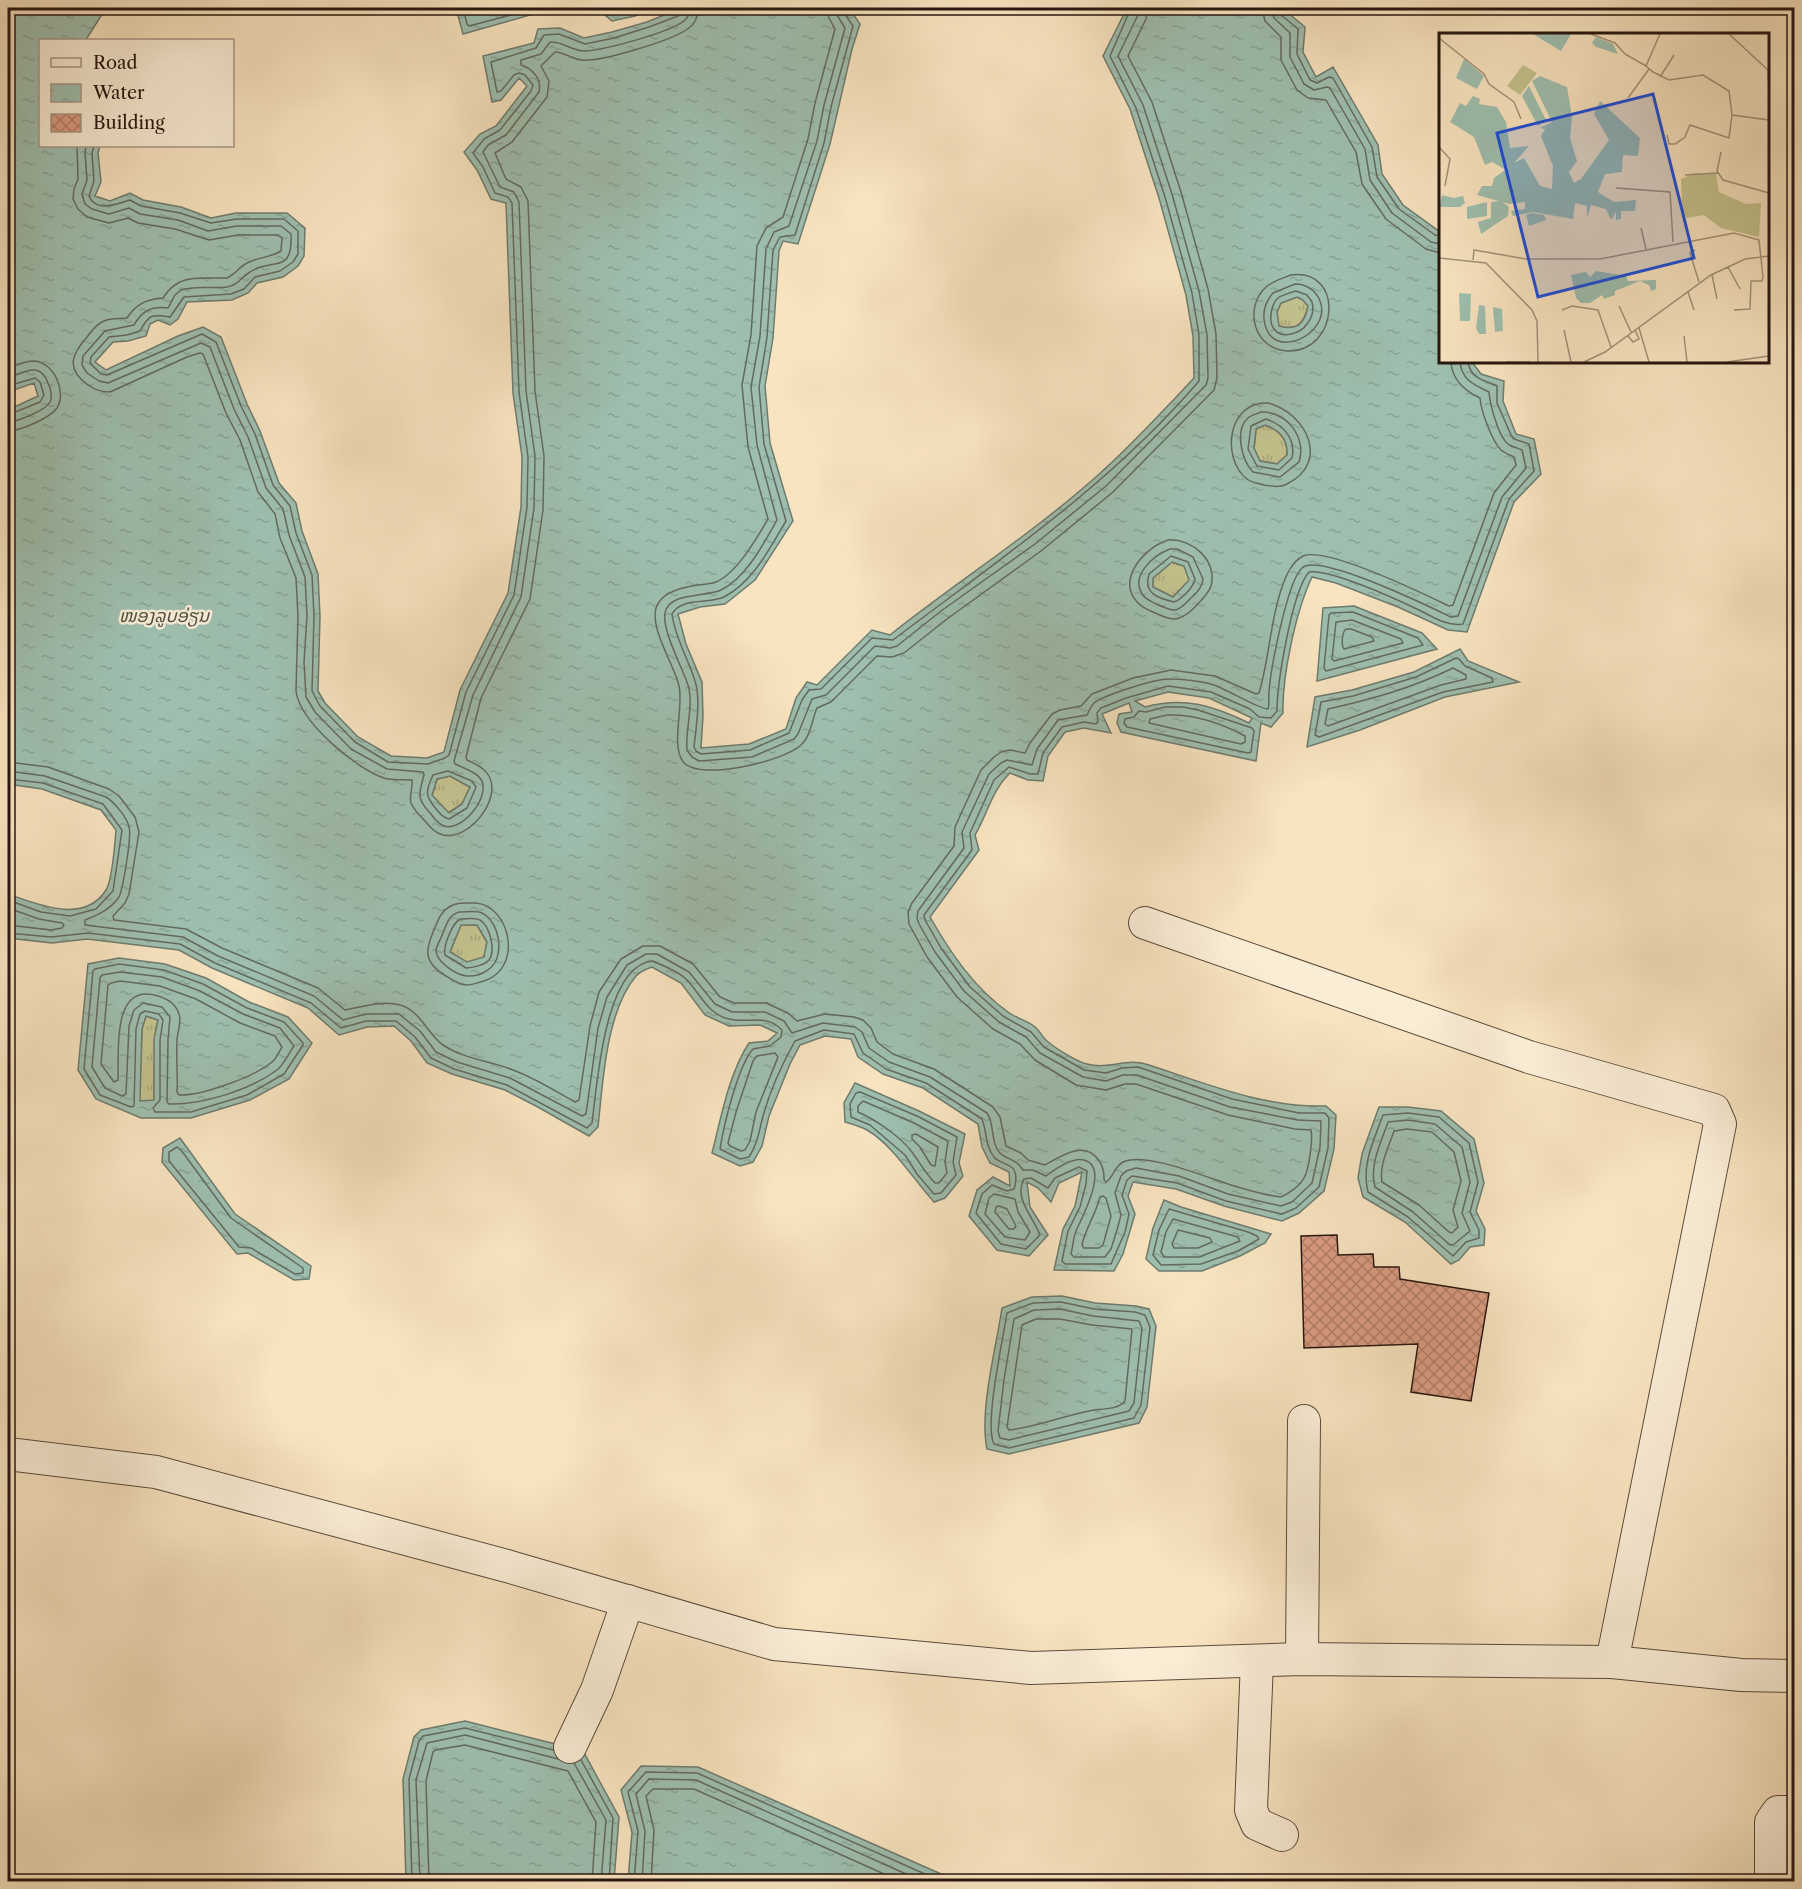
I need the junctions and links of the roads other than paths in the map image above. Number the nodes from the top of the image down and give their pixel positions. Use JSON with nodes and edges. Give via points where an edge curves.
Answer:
{"nodes":[{"id":1,"x":1145,"y":923,"type":"dead end"},
{"id":2,"x":1304,"y":1421,"type":"dead end"},
{"id":3,"x":8,"y":1454,"type":"edge"},
{"id":4,"x":628,"y":1601,"type":"junction"},
{"id":5,"x":1302,"y":1659,"type":"junction"},
{"id":6,"x":1257,"y":1660,"type":"junction"},
{"id":7,"x":1612,"y":1662,"type":"junction"},
{"id":8,"x":1794,"y":1676,"type":"edge"},
{"id":9,"x":570,"y":1747,"type":"dead end"},
{"id":10,"x":1794,"y":1812,"type":"edge"},
{"id":11,"x":1282,"y":1835,"type":"dead end"},
{"id":12,"x":1771,"y":1881,"type":"edge"}],
"edges":[{"from":1,"to":7,"type":"street","via":[[1529,1057],[1714,1110],[1720,1124]]},
{"from":2,"to":5,"type":"street"},
{"from":3,"to":4,"type":"street","via":[[156,1472]]},
{"from":4,"to":6,"type":"street","via":[[774,1644],[844,1651],[1031,1668]]},
{"from":4,"to":9,"type":"street","via":[[597,1690]]},
{"from":5,"to":6,"type":"street"},
{"from":5,"to":7,"type":"street"},
{"from":6,"to":11,"type":"street","via":[[1251,1810],[1257,1824]]},
{"from":7,"to":8,"type":"street","via":[[1741,1675]]},
{"from":10,"to":12,"type":"street","via":[[1778,1812],[1771,1822]]}]}
